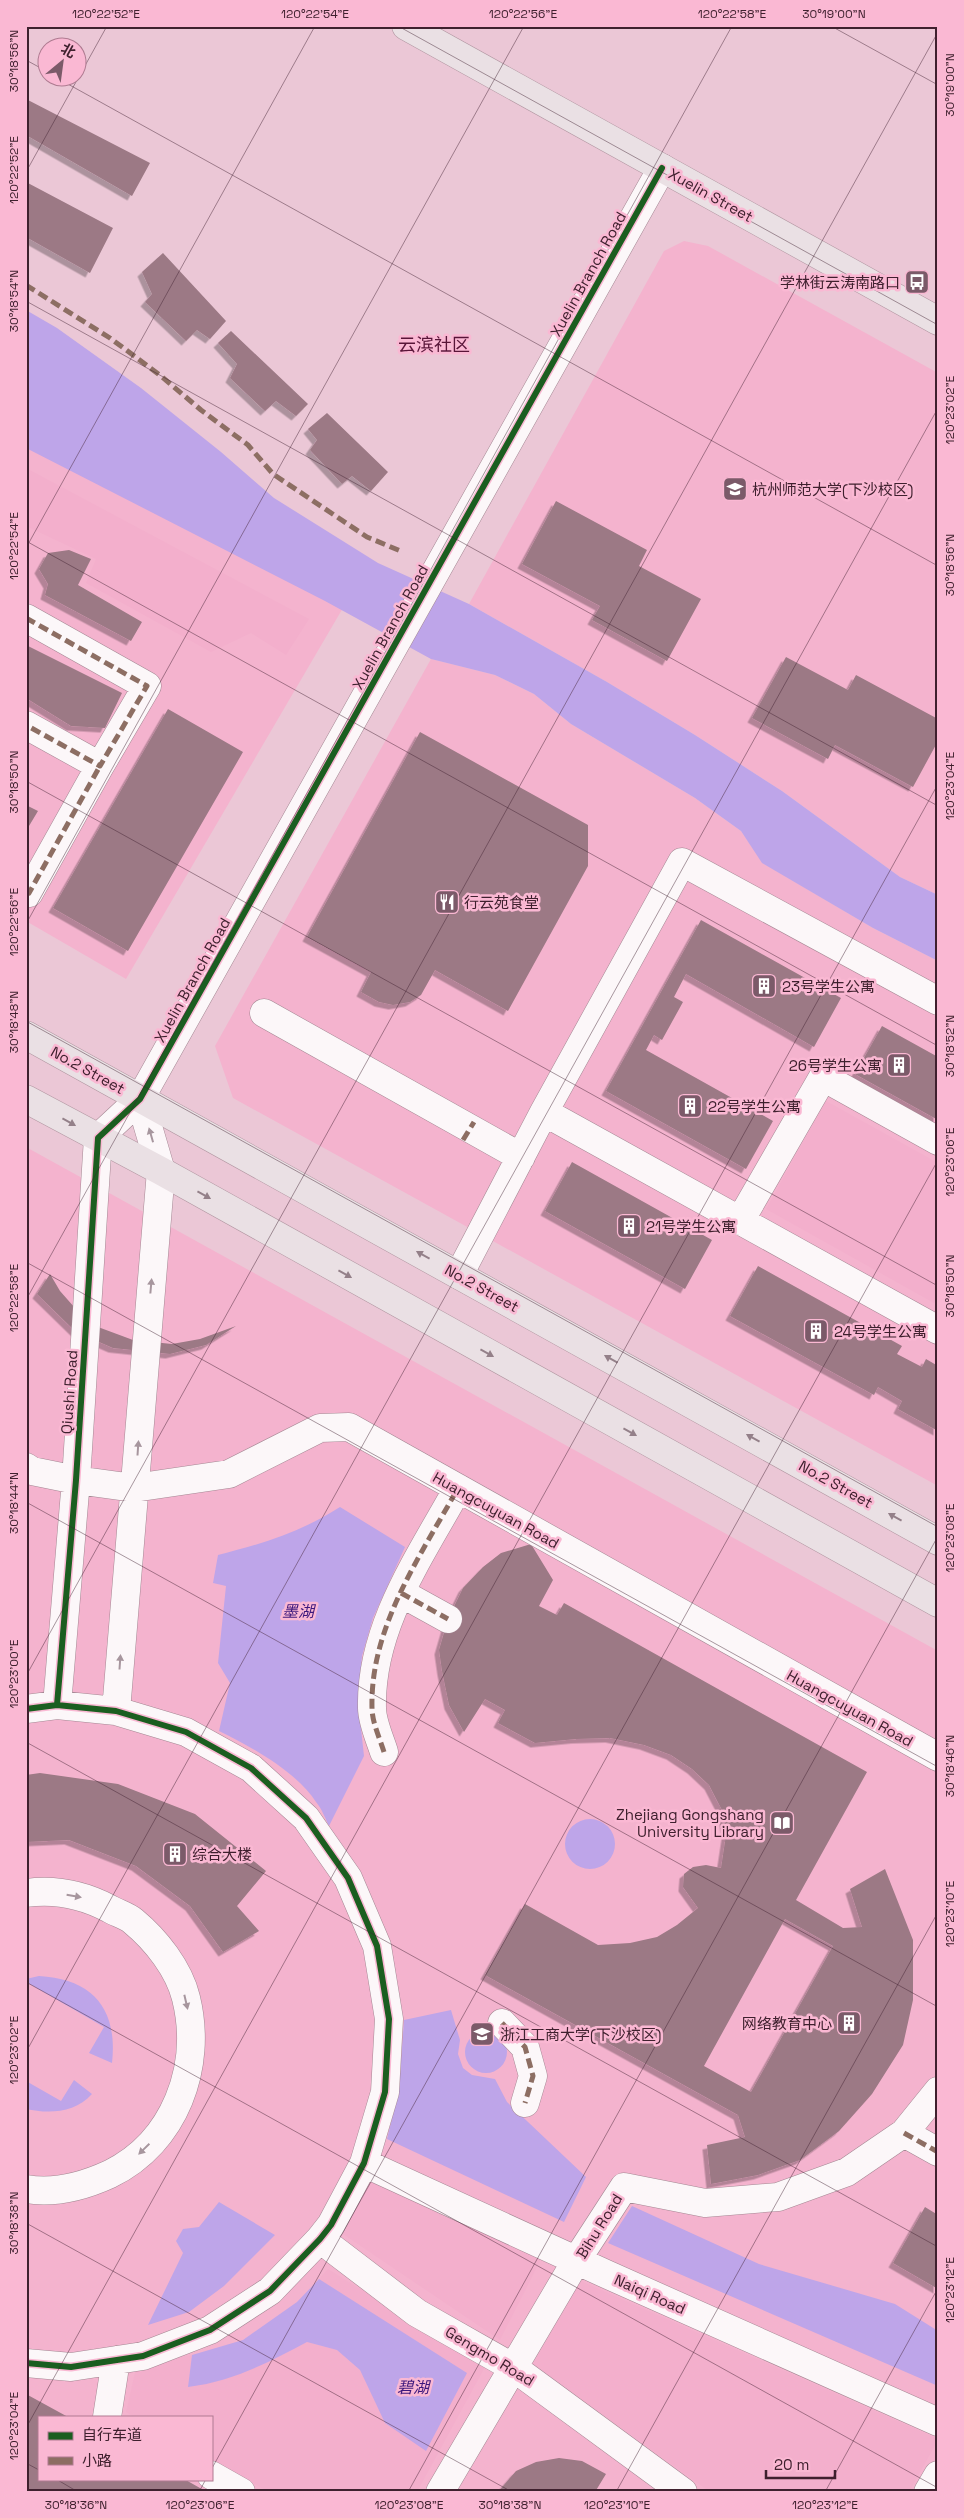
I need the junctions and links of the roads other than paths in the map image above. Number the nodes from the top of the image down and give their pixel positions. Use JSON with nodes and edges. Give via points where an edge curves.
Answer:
{"nodes":[{"id":1,"x":406,"y":26,"type":"edge"},
{"id":2,"x":662,"y":168,"type":"junction"},
{"id":3,"x":938,"y":321,"type":"edge"},
{"id":4,"x":26,"y":618,"type":"edge"},
{"id":5,"x":26,"y":725,"type":"edge"},
{"id":6,"x":100,"y":766,"type":"junction"},
{"id":7,"x":26,"y":891,"type":"edge"},
{"id":8,"x":938,"y":1001,"type":"edge"},
{"id":9,"x":264,"y":1013,"type":"dead end"},
{"id":10,"x":26,"y":1035,"type":"edge"},
{"id":11,"x":26,"y":1098,"type":"edge"},
{"id":12,"x":140,"y":1099,"type":"junction"},
{"id":13,"x":544,"y":1112,"type":"junction"},
{"id":14,"x":98,"y":1138,"type":"junction"},
{"id":15,"x":938,"y":1141,"type":"edge"},
{"id":16,"x":521,"y":1157,"type":"junction"},
{"id":17,"x":161,"y":1171,"type":"junction"},
{"id":18,"x":740,"y":1221,"type":"junction"},
{"id":19,"x":459,"y":1275,"type":"junction"},
{"id":20,"x":937,"y":1327,"type":"edge"},
{"id":21,"x":26,"y":1467,"type":"edge"},
{"id":22,"x":76,"y":1480,"type":"junction"},
{"id":23,"x":134,"y":1488,"type":"junction"},
{"id":24,"x":458,"y":1488,"type":"junction"},
{"id":25,"x":938,"y":1541,"type":"edge"},
{"id":26,"x":401,"y":1593,"type":"junction"},
{"id":27,"x":938,"y":1603,"type":"edge"},
{"id":28,"x":448,"y":1619,"type":"dead end"},
{"id":29,"x":57,"y":1706,"type":"junction"},
{"id":30,"x":26,"y":1709,"type":"edge"},
{"id":31,"x":116,"y":1711,"type":"junction"},
{"id":32,"x":384,"y":1752,"type":"dead end"},
{"id":33,"x":938,"y":1757,"type":"edge"},
{"id":34,"x":26,"y":1893,"type":"edge"},
{"id":35,"x":502,"y":2023,"type":"dead end"},
{"id":36,"x":938,"y":2091,"type":"edge"},
{"id":37,"x":525,"y":2103,"type":"dead end"},
{"id":38,"x":904,"y":2133,"type":"junction"},
{"id":39,"x":938,"y":2152,"type":"edge"},
{"id":40,"x":364,"y":2163,"type":"junction"},
{"id":41,"x":26,"y":2189,"type":"edge"},
{"id":42,"x":320,"y":2239,"type":"junction"},
{"id":43,"x":576,"y":2261,"type":"junction"},
{"id":44,"x":116,"y":2360,"type":"junction"},
{"id":45,"x":26,"y":2363,"type":"edge"},
{"id":46,"x":514,"y":2368,"type":"junction"},
{"id":47,"x":107,"y":2416,"type":"edge"},
{"id":48,"x":938,"y":2422,"type":"edge"},
{"id":49,"x":938,"y":2475,"type":"edge"},
{"id":50,"x":212,"y":2477,"type":"edge"},
{"id":51,"x":241,"y":2492,"type":"edge"},
{"id":52,"x":440,"y":2492,"type":"edge"},
{"id":53,"x":683,"y":2492,"type":"edge"},
{"id":54,"x":928,"y":2492,"type":"edge"}],
"edges":[{"from":1,"to":2,"type":"main road","name":"Xuelin Street"},
{"from":2,"to":3,"type":"main road","name":"Xuelin Street"},
{"from":2,"to":12,"type":"street","name":"Xuelin Branch Road"},
{"from":4,"to":6,"type":"street","via":[[147,686]]},
{"from":5,"to":6,"type":"street"},
{"from":6,"to":7,"type":"street","via":[[29,893]]},
{"from":8,"to":13,"type":"street","via":[[682,862]]},
{"from":9,"to":16,"type":"street"},
{"from":10,"to":12,"type":"main road","name":"No.2 Street"},
{"from":11,"to":14,"type":"main road","one_way":true},
{"from":12,"to":14,"type":"street"},
{"from":17,"to":12,"type":"street","one_way":true},
{"from":19,"to":12,"type":"main road","name":"No.2 Street","one_way":true},
{"from":13,"to":16,"type":"street"},
{"from":13,"to":18,"type":"street"},
{"from":14,"to":17,"type":"main road"},
{"from":14,"to":22,"type":"street","name":"Qiushi Road"},
{"from":15,"to":18,"type":"street","via":[[823,1077]]},
{"from":16,"to":19,"type":"street"},
{"from":23,"to":17,"type":"street","one_way":true},
{"from":17,"to":27,"type":"main road","one_way":true},
{"from":18,"to":20,"type":"street"},
{"from":25,"to":19,"type":"main road","name":"No.2 Street","one_way":true},
{"from":21,"to":22,"type":"street","name":"Huangcuyuan Road"},
{"from":22,"to":23,"type":"street","name":"Huangcuyuan Road"},
{"from":22,"to":29,"type":"street","name":"Qiushi Road"},
{"from":23,"to":24,"type":"street","name":"Huangcuyuan Road","via":[[229,1474],[320,1428],[348,1427]]},
{"from":31,"to":23,"type":"street","one_way":true},
{"from":24,"to":26,"type":"street"},
{"from":24,"to":33,"type":"street","name":"Huangcuyuan Road"},
{"from":26,"to":28,"type":"street"},
{"from":26,"to":32,"type":"street","via":[[381,1638],[374,1672],[372,1710]]},
{"from":29,"to":30,"type":"street"},
{"from":29,"to":31,"type":"street"},
{"from":31,"to":40,"type":"street","via":[[186,1732],[251,1768],[306,1818],[348,1878],[377,1946],[389,2019],[385,2092]]},
{"from":34,"to":41,"type":"street","one_way":true,"via":[[44,1890],[90,1899],[132,1920],[165,1955],[176,1976],[186,1997],[193,2044],[185,2090],[163,2132],[129,2165],[86,2185],[39,2192]]},
{"from":35,"to":37,"type":"street","via":[[525,2047],[533,2076]]},
{"from":36,"to":38,"type":"street","name":"Bihu Road"},
{"from":38,"to":39,"type":"street"},
{"from":38,"to":43,"type":"street","name":"Bihu Road","via":[[847,2172],[778,2197],[705,2203],[624,2186]]},
{"from":40,"to":42,"type":"street","via":[[352,2189]]},
{"from":40,"to":43,"type":"street","name":"Naiqi Road"},
{"from":42,"to":44,"type":"street","via":[[270,2291],[210,2330],[142,2356]]},
{"from":42,"to":46,"type":"street","name":"Gengmo Road","via":[[417,2312]]},
{"from":43,"to":46,"type":"street","name":"Bihu Road"},
{"from":43,"to":48,"type":"street","name":"Naiqi Road"},
{"from":44,"to":45,"type":"street","via":[[71,2367]]},
{"from":44,"to":47,"type":"street"},
{"from":46,"to":52,"type":"street","name":"Bihu Road"},
{"from":46,"to":53,"type":"street","name":"Gengmo Road"},
{"from":49,"to":54,"type":"street"},
{"from":50,"to":51,"type":"street"}]}
